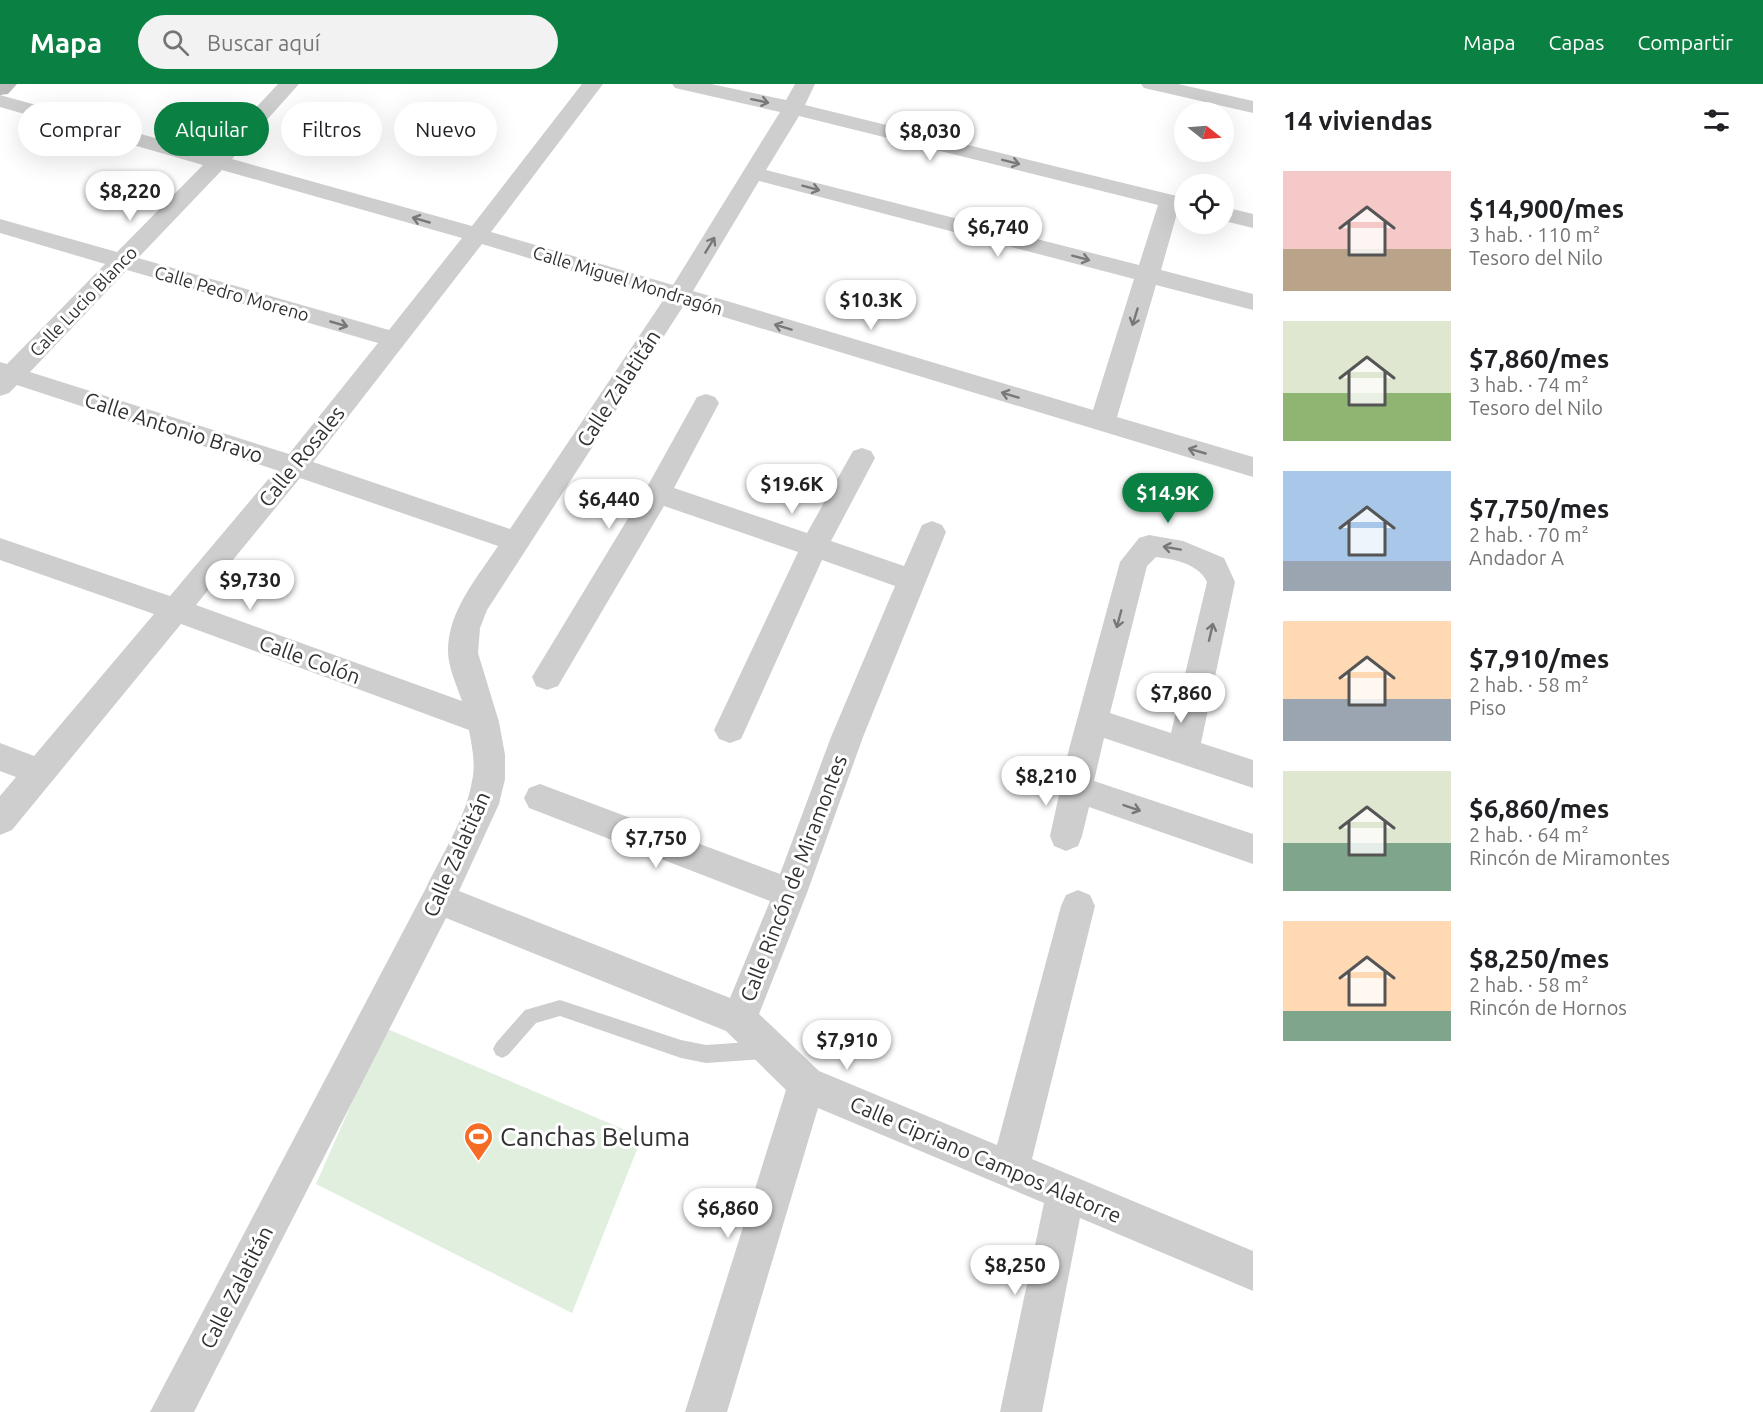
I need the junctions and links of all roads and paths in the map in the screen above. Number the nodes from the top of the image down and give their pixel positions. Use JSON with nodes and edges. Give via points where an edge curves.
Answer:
{"nodes":[{"id":1,"x":6,"y":84,"type":"edge"},
{"id":2,"x":289,"y":84,"type":"edge"},
{"id":3,"x":593,"y":84,"type":"edge"},
{"id":4,"x":682,"y":84,"type":"edge"},
{"id":5,"x":805,"y":84,"type":"edge"},
{"id":6,"x":1151,"y":84,"type":"edge"},
{"id":7,"x":0,"y":89,"type":"edge"},
{"id":8,"x":0,"y":101,"type":"edge"},
{"id":9,"x":1253,"y":107,"type":"edge"},
{"id":10,"x":794,"y":108,"type":"junction"},
{"id":11,"x":217,"y":163,"type":"junction"},
{"id":12,"x":754,"y":173,"type":"junction"},
{"id":13,"x":1174,"y":202,"type":"edge"},
{"id":14,"x":1174,"y":213,"type":"edge"},
{"id":15,"x":1234,"y":216,"type":"edge"},
{"id":16,"x":1253,"y":220,"type":"edge"},
{"id":17,"x":0,"y":225,"type":"edge"},
{"id":18,"x":477,"y":236,"type":"junction"},
{"id":19,"x":122,"y":261,"type":"junction"},
{"id":20,"x":1148,"y":275,"type":"junction"},
{"id":21,"x":679,"y":295,"type":"junction"},
{"id":22,"x":1253,"y":302,"type":"edge"},
{"id":23,"x":395,"y":340,"type":"junction"},
{"id":24,"x":4,"y":378,"type":"edge"},
{"id":25,"x":706,"y":403,"type":"dead end"},
{"id":26,"x":1102,"y":423,"type":"junction"},
{"id":27,"x":862,"y":458,"type":"dead end"},
{"id":28,"x":295,"y":465,"type":"junction"},
{"id":29,"x":1253,"y":467,"type":"edge"},
{"id":30,"x":658,"y":494,"type":"junction"},
{"id":31,"x":932,"y":532,"type":"dead end"},
{"id":32,"x":517,"y":542,"type":"junction"},
{"id":33,"x":814,"y":547,"type":"junction"},
{"id":34,"x":0,"y":549,"type":"edge"},
{"id":35,"x":912,"y":580,"type":"junction"},
{"id":36,"x":174,"y":609,"type":"junction"},
{"id":37,"x":547,"y":677,"type":"dead end"},
{"id":38,"x":1093,"y":721,"type":"junction"},
{"id":39,"x":483,"y":722,"type":"junction"},
{"id":40,"x":730,"y":730,"type":"dead end"},
{"id":41,"x":1183,"y":751,"type":"junction"},
{"id":42,"x":0,"y":757,"type":"edge"},
{"id":43,"x":39,"y":772,"type":"junction"},
{"id":44,"x":1253,"y":774,"type":"edge"},
{"id":45,"x":1077,"y":789,"type":"junction"},
{"id":46,"x":540,"y":798,"type":"dead end"},
{"id":47,"x":0,"y":820,"type":"edge"},
{"id":48,"x":1066,"y":836,"type":"dead end"},
{"id":49,"x":1253,"y":849,"type":"edge"},
{"id":50,"x":790,"y":893,"type":"junction"},
{"id":51,"x":438,"y":899,"type":"junction"},
{"id":52,"x":1078,"y":906,"type":"dead end"},
{"id":53,"x":739,"y":1019,"type":"junction"},
{"id":54,"x":502,"y":1049,"type":"dead end"},
{"id":55,"x":771,"y":1050,"type":"junction"},
{"id":56,"x":806,"y":1084,"type":"junction"},
{"id":57,"x":1010,"y":1169,"type":"junction"},
{"id":58,"x":1066,"y":1192,"type":"junction"},
{"id":59,"x":1253,"y":1271,"type":"edge"},
{"id":60,"x":171,"y":1412,"type":"edge"},
{"id":61,"x":706,"y":1412,"type":"edge"},
{"id":62,"x":1021,"y":1412,"type":"edge"}],
"edges":[{"from":1,"to":7,"type":"street"},
{"from":2,"to":11,"type":"street","name":"Calle Lucio Blanco"},
{"from":3,"to":18,"type":"street","name":"Calle Rosales"},
{"from":4,"to":10,"type":"street","one_way":true},
{"from":5,"to":10,"type":"street","name":"Calle Zalatitán"},
{"from":6,"to":9,"type":"street"},
{"from":8,"to":11,"type":"street","name":"Calle Miguel Mondragón"},
{"from":10,"to":12,"type":"street","name":"Calle Zalatitán"},
{"from":10,"to":13,"type":"street","one_way":true},
{"from":18,"to":11,"type":"street","name":"Calle Miguel Mondragón","one_way":true},
{"from":11,"to":19,"type":"street","name":"Calle Lucio Blanco"},
{"from":12,"to":20,"type":"street","one_way":true},
{"from":21,"to":12,"type":"street","name":"Calle Zalatitán","one_way":true},
{"from":14,"to":20,"type":"street"},
{"from":15,"to":16,"type":"street"},
{"from":17,"to":19,"type":"street","name":"Calle Pedro Moreno"},
{"from":18,"to":21,"type":"street","name":"Calle Miguel Mondragón"},
{"from":18,"to":23,"type":"street","name":"Calle Rosales"},
{"from":19,"to":23,"type":"street","name":"Calle Pedro Moreno","one_way":true},
{"from":19,"to":24,"type":"street","name":"Calle Lucio Blanco"},
{"from":20,"to":22,"type":"street"},
{"from":20,"to":26,"type":"street","one_way":true},
{"from":26,"to":21,"type":"street","name":"Calle Miguel Mondragón","one_way":true},
{"from":21,"to":32,"type":"street","name":"Calle Zalatitán"},
{"from":23,"to":28,"type":"street","name":"Calle Rosales"},
{"from":24,"to":28,"type":"street","name":"Calle Antonio Bravo"},
{"from":25,"to":30,"type":"street"},
{"from":29,"to":26,"type":"street","name":"Calle Miguel Mondragón","one_way":true},
{"from":27,"to":33,"type":"street"},
{"from":28,"to":32,"type":"street","name":"Calle Antonio Bravo"},
{"from":28,"to":36,"type":"street","name":"Calle Rosales"},
{"from":30,"to":33,"type":"street"},
{"from":30,"to":37,"type":"street"},
{"from":31,"to":35,"type":"street","name":"Calle Rincón de Miramontes"},
{"from":32,"to":39,"type":"street","name":"Calle Zalatitán","via":[[474,606],[465,628],[463,653]]},
{"from":33,"to":35,"type":"street"},
{"from":33,"to":40,"type":"street"},
{"from":34,"to":36,"type":"street","name":"Calle Colón"},
{"from":35,"to":50,"type":"street","name":"Calle Rincón de Miramontes","via":[[847,737]]},
{"from":36,"to":39,"type":"street","name":"Calle Colón"},
{"from":36,"to":43,"type":"street","name":"Calle Rosales"},
{"from":38,"to":41,"type":"street"},
{"from":41,"to":38,"type":"street","one_way":true,"via":[[1221,582],[1214,566],[1188,552],[1149,546],[1134,562]]},
{"from":38,"to":45,"type":"street"},
{"from":39,"to":51,"type":"street","name":"Calle Zalatitán","via":[[489,779],[483,804]]},
{"from":41,"to":44,"type":"street"},
{"from":42,"to":43,"type":"street"},
{"from":43,"to":47,"type":"street","name":"Calle Rosales"},
{"from":45,"to":48,"type":"street"},
{"from":45,"to":49,"type":"street","one_way":true},
{"from":46,"to":50,"type":"street"},
{"from":50,"to":53,"type":"street","name":"Calle Rincón de Miramontes"},
{"from":51,"to":53,"type":"street","name":"Calle Cipriano Campos Alatorre"},
{"from":51,"to":60,"type":"street","name":"Calle Zalatitán"},
{"from":52,"to":57,"type":"street"},
{"from":53,"to":55,"type":"street","name":"Calle Cipriano Campos Alatorre"},
{"from":54,"to":55,"type":"lane","via":[[531,1016],[560,1008],[706,1054]]},
{"from":55,"to":56,"type":"street","name":"Calle Cipriano Campos Alatorre"},
{"from":56,"to":57,"type":"street","name":"Calle Cipriano Campos Alatorre"},
{"from":56,"to":61,"type":"street"},
{"from":57,"to":58,"type":"street","name":"Calle Cipriano Campos Alatorre"},
{"from":58,"to":59,"type":"street","name":"Calle Cipriano Campos Alatorre"},
{"from":58,"to":62,"type":"street"}]}
